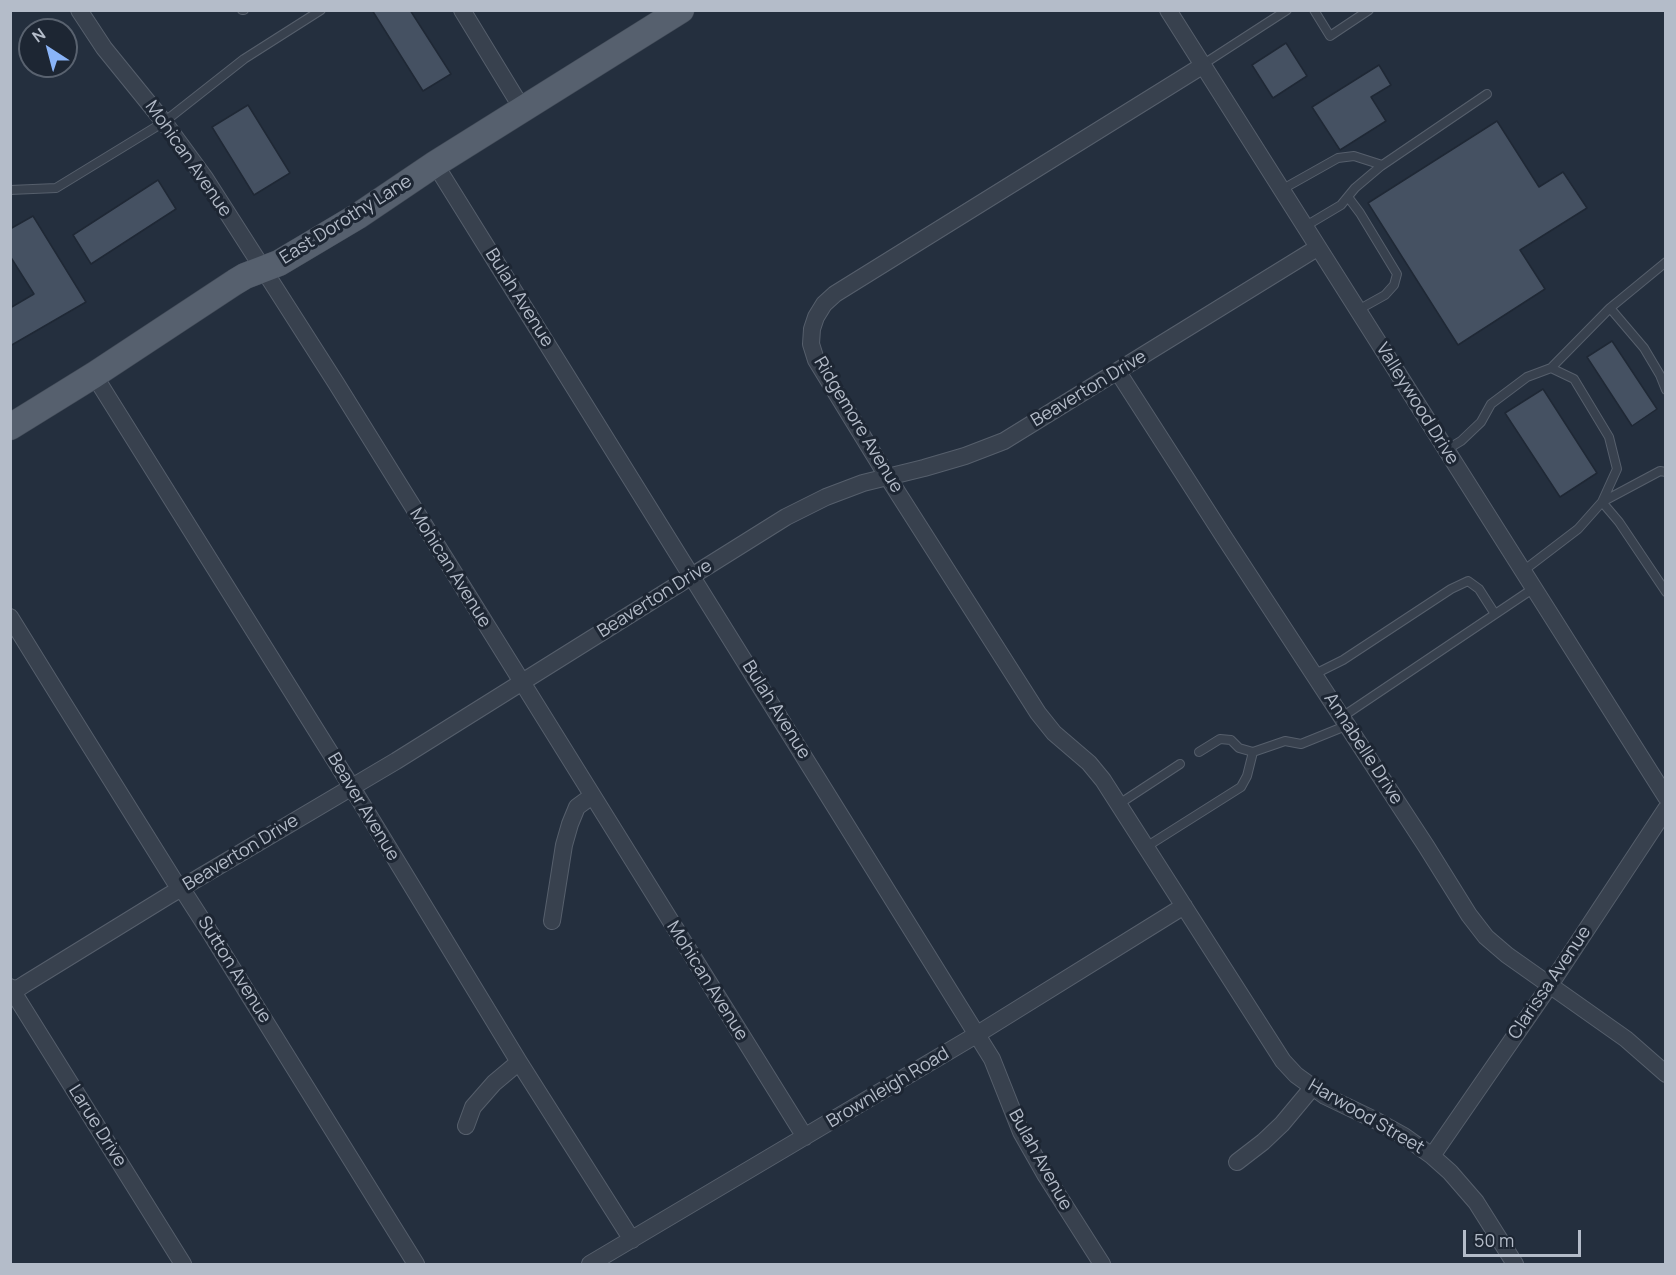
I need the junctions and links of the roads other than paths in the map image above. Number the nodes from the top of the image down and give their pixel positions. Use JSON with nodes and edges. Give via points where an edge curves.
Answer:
{"nodes":[{"id":1,"x":79,"y":10,"type":"edge"},
{"id":2,"x":321,"y":10,"type":"edge"},
{"id":3,"x":462,"y":10,"type":"edge"},
{"id":4,"x":1168,"y":10,"type":"edge"},
{"id":5,"x":1287,"y":10,"type":"edge"},
{"id":6,"x":1314,"y":10,"type":"edge"},
{"id":7,"x":1370,"y":10,"type":"edge"},
{"id":8,"x":676,"y":12,"type":"edge"},
{"id":9,"x":1202,"y":66,"type":"junction"},
{"id":10,"x":1486,"y":94,"type":"dead end"},
{"id":11,"x":523,"y":110,"type":"junction"},
{"id":12,"x":164,"y":122,"type":"junction"},
{"id":13,"x":435,"y":165,"type":"junction"},
{"id":14,"x":1382,"y":165,"type":"junction"},
{"id":15,"x":10,"y":190,"type":"edge"},
{"id":16,"x":1281,"y":190,"type":"junction"},
{"id":17,"x":1348,"y":197,"type":"junction"},
{"id":18,"x":1304,"y":227,"type":"junction"},
{"id":19,"x":1317,"y":248,"type":"junction"},
{"id":20,"x":1665,"y":262,"type":"edge"},
{"id":21,"x":263,"y":269,"type":"junction"},
{"id":22,"x":1610,"y":308,"type":"junction"},
{"id":23,"x":1358,"y":310,"type":"junction"},
{"id":24,"x":1551,"y":368,"type":"junction"},
{"id":25,"x":1118,"y":372,"type":"junction"},
{"id":26,"x":94,"y":375,"type":"junction"},
{"id":27,"x":1665,"y":390,"type":"edge"},
{"id":28,"x":10,"y":427,"type":"edge"},
{"id":29,"x":1446,"y":450,"type":"junction"},
{"id":30,"x":1665,"y":472,"type":"edge"},
{"id":31,"x":887,"y":476,"type":"junction"},
{"id":32,"x":1602,"y":502,"type":"junction"},
{"id":33,"x":1523,"y":571,"type":"junction"},
{"id":34,"x":692,"y":575,"type":"junction"},
{"id":35,"x":1534,"y":588,"type":"junction"},
{"id":36,"x":1665,"y":592,"type":"edge"},
{"id":37,"x":1495,"y":614,"type":"junction"},
{"id":38,"x":10,"y":617,"type":"edge"},
{"id":39,"x":1315,"y":674,"type":"junction"},
{"id":40,"x":521,"y":682,"type":"junction"},
{"id":41,"x":1345,"y":721,"type":"junction"},
{"id":42,"x":1198,"y":752,"type":"dead end"},
{"id":43,"x":1253,"y":752,"type":"junction"},
{"id":44,"x":1180,"y":764,"type":"dead end"},
{"id":45,"x":351,"y":786,"type":"junction"},
{"id":46,"x":592,"y":796,"type":"junction"},
{"id":47,"x":1665,"y":797,"type":"edge"},
{"id":48,"x":1119,"y":804,"type":"junction"},
{"id":49,"x":1665,"y":809,"type":"edge"},
{"id":50,"x":1146,"y":847,"type":"junction"},
{"id":51,"x":180,"y":890,"type":"junction"},
{"id":52,"x":1184,"y":906,"type":"junction"},
{"id":53,"x":552,"y":921,"type":"dead end"},
{"id":54,"x":1550,"y":985,"type":"junction"},
{"id":55,"x":11,"y":988,"type":"edge"},
{"id":56,"x":976,"y":1035,"type":"junction"},
{"id":57,"x":519,"y":1062,"type":"junction"},
{"id":58,"x":1665,"y":1074,"type":"edge"},
{"id":59,"x":1312,"y":1088,"type":"junction"},
{"id":60,"x":466,"y":1126,"type":"dead end"},
{"id":61,"x":805,"y":1137,"type":"junction"},
{"id":62,"x":1432,"y":1156,"type":"junction"},
{"id":63,"x":1237,"y":1162,"type":"dead end"},
{"id":64,"x":632,"y":1240,"type":"junction"},
{"id":65,"x":183,"y":1264,"type":"edge"},
{"id":66,"x":416,"y":1264,"type":"edge"},
{"id":67,"x":590,"y":1264,"type":"edge"},
{"id":68,"x":1102,"y":1264,"type":"edge"},
{"id":69,"x":1515,"y":1264,"type":"edge"}],
"edges":[{"from":1,"to":12,"type":"street","name":"Mohican Avenue","via":[[104,48]]},
{"from":2,"to":12,"type":"lane","via":[[244,59]]},
{"from":3,"to":11,"type":"street"},
{"from":4,"to":9,"type":"street","name":"Valleywood Drive"},
{"from":5,"to":9,"type":"lane"},
{"from":6,"to":7,"type":"lane","via":[[1330,36]]},
{"from":8,"to":11,"type":"main road","name":"East Dorothy Lane"},
{"from":9,"to":16,"type":"street","name":"Valleywood Drive"},
{"from":9,"to":31,"type":"street","name":"Ridgemore Avenue","via":[[824,304],[812,329],[816,360]]},
{"from":10,"to":14,"type":"lane"},
{"from":11,"to":13,"type":"main road","name":"East Dorothy Lane"},
{"from":12,"to":15,"type":"lane","via":[[56,188]]},
{"from":12,"to":21,"type":"street","name":"Mohican Avenue"},
{"from":13,"to":21,"type":"main road","name":"East Dorothy Lane","via":[[348,222]]},
{"from":13,"to":34,"type":"street","name":"Bulah Avenue"},
{"from":14,"to":16,"type":"lane","via":[[1354,156],[1338,158]]},
{"from":14,"to":17,"type":"lane"},
{"from":16,"to":18,"type":"street","name":"Valleywood Drive"},
{"from":17,"to":18,"type":"lane"},
{"from":17,"to":23,"type":"lane","via":[[1397,274],[1385,295]]},
{"from":18,"to":19,"type":"street","name":"Valleywood Drive"},
{"from":19,"to":23,"type":"street","name":"Valleywood Drive"},
{"from":19,"to":25,"type":"street","name":"Beaverton Drive"},
{"from":20,"to":22,"type":"lane"},
{"from":21,"to":26,"type":"main road","name":"East Dorothy Lane","via":[[236,282]]},
{"from":21,"to":40,"type":"street","name":"Mohican Avenue"},
{"from":22,"to":24,"type":"lane"},
{"from":22,"to":27,"type":"lane","via":[[1644,348]]},
{"from":23,"to":29,"type":"street","name":"Valleywood Drive"},
{"from":24,"to":29,"type":"lane","via":[[1527,377],[1491,404],[1480,422]]},
{"from":24,"to":32,"type":"lane","via":[[1574,380],[1609,437],[1617,470]]},
{"from":25,"to":31,"type":"street","name":"Beaverton Drive","via":[[1004,441]]},
{"from":25,"to":39,"type":"street","name":"Annabelle Drive"},
{"from":26,"to":28,"type":"main road","name":"East Dorothy Lane"},
{"from":26,"to":45,"type":"street","name":"Beaver Avenue"},
{"from":29,"to":33,"type":"street","name":"Valleywood Drive"},
{"from":30,"to":32,"type":"lane","via":[[1660,471]]},
{"from":31,"to":34,"type":"street","name":"Beaverton Drive","via":[[826,497],[786,517]]},
{"from":31,"to":48,"type":"street","name":"Ridgemore Avenue","via":[[1038,713],[1054,733],[1089,763]]},
{"from":32,"to":33,"type":"lane","via":[[1578,529]]},
{"from":32,"to":36,"type":"lane"},
{"from":33,"to":35,"type":"street","name":"Valleywood Drive"},
{"from":34,"to":40,"type":"street","name":"Beaverton Drive"},
{"from":34,"to":56,"type":"street","name":"Bulah Avenue"},
{"from":35,"to":37,"type":"lane"},
{"from":35,"to":47,"type":"street","name":"Valleywood Drive"},
{"from":37,"to":39,"type":"lane","via":[[1479,589],[1468,581]]},
{"from":37,"to":41,"type":"lane"},
{"from":38,"to":51,"type":"street","name":"Sutton Avenue"},
{"from":39,"to":41,"type":"street","name":"Annabelle Drive"},
{"from":40,"to":45,"type":"street","name":"Beaverton Drive"},
{"from":40,"to":46,"type":"street","name":"Mohican Avenue"},
{"from":41,"to":43,"type":"lane","via":[[1301,744],[1285,741]]},
{"from":41,"to":54,"type":"street","name":"Annabelle Drive","via":[[1486,937]]},
{"from":42,"to":43,"type":"lane","via":[[1220,739],[1231,740],[1239,748]]},
{"from":43,"to":50,"type":"lane","via":[[1241,787]]},
{"from":44,"to":48,"type":"lane"},
{"from":45,"to":51,"type":"street","name":"Beaverton Drive"},
{"from":45,"to":57,"type":"street","name":"Beaver Avenue"},
{"from":46,"to":53,"type":"street","via":[[577,807],[570,824]]},
{"from":46,"to":61,"type":"street","name":"Mohican Avenue"},
{"from":48,"to":50,"type":"street","name":"Ridgemore Avenue"},
{"from":49,"to":54,"type":"street","name":"Clarissa Avenue"},
{"from":50,"to":52,"type":"street","name":"Ridgemore Avenue"},
{"from":51,"to":55,"type":"street","name":"Beaverton Drive","via":[[19,988]]},
{"from":51,"to":66,"type":"street","name":"Sutton Avenue"},
{"from":52,"to":56,"type":"street","name":"Brownleigh Road"},
{"from":52,"to":59,"type":"street","name":"Harwood Street","via":[[1283,1061]]},
{"from":54,"to":58,"type":"street","name":"Annabelle Drive","via":[[1626,1039]]},
{"from":54,"to":62,"type":"street","name":"Clarissa Avenue"},
{"from":55,"to":65,"type":"street","name":"Larue Drive"},
{"from":56,"to":61,"type":"street","name":"Brownleigh Road"},
{"from":56,"to":68,"type":"street","name":"Bulah Avenue","via":[[992,1059],[1026,1141]]},
{"from":57,"to":60,"type":"street","via":[[473,1107]]},
{"from":57,"to":64,"type":"street","name":"Beaver Avenue"},
{"from":59,"to":62,"type":"street","name":"Harwood Street","via":[[1386,1126]]},
{"from":59,"to":63,"type":"street","via":[[1282,1124]]},
{"from":61,"to":64,"type":"street","name":"Brownleigh Road"},
{"from":62,"to":69,"type":"street","name":"Harwood Street","via":[[1476,1202]]},
{"from":64,"to":67,"type":"street","name":"Brownleigh Road"}]}
